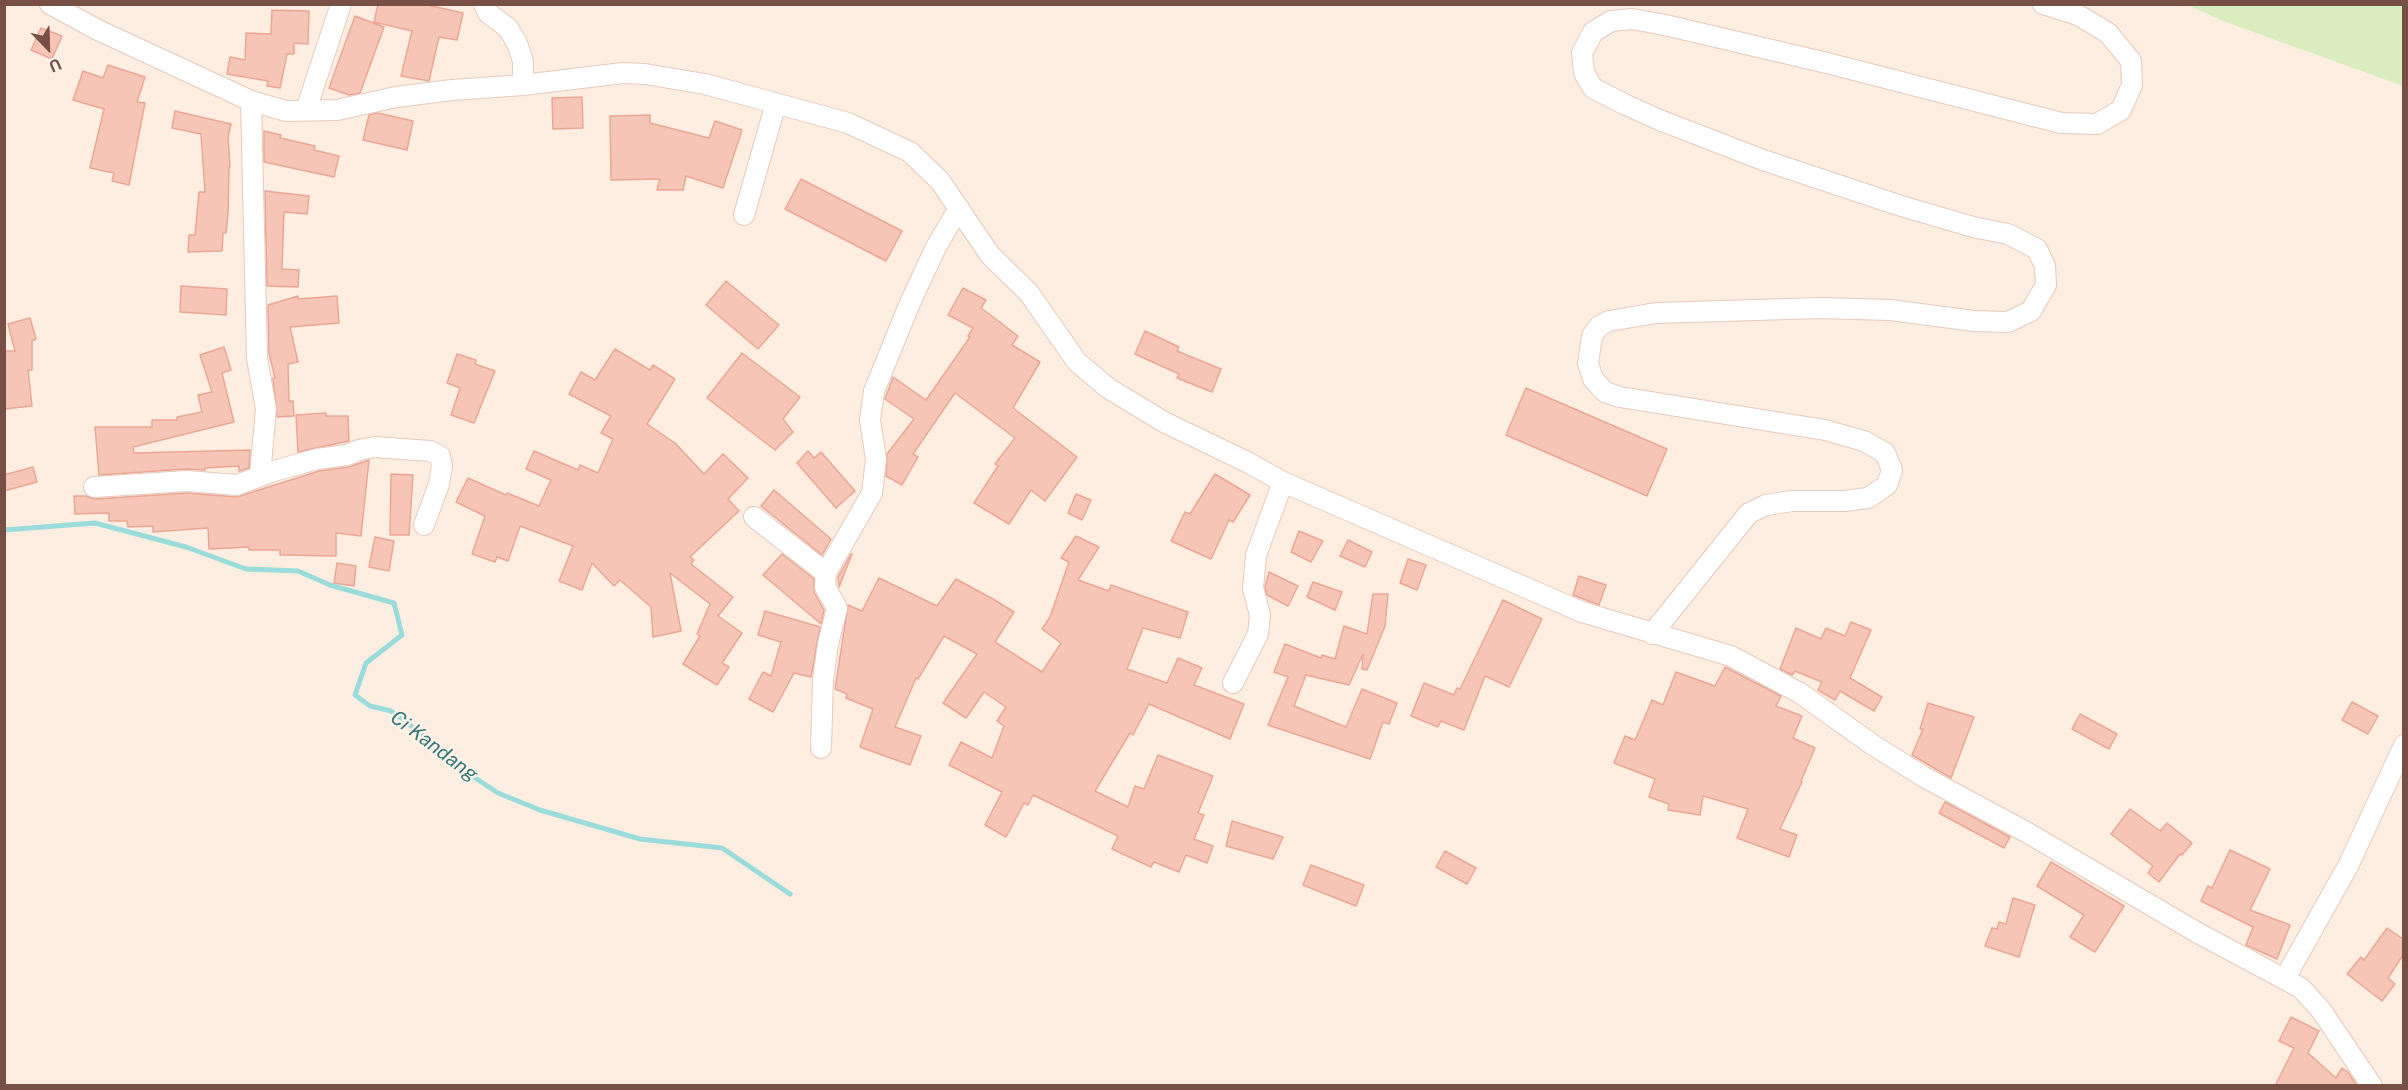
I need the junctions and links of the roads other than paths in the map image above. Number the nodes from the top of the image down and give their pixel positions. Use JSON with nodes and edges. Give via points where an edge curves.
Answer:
{"nodes":[{"id":1,"x":50,"y":4,"type":"edge"},
{"id":2,"x":341,"y":4,"type":"edge"},
{"id":3,"x":484,"y":4,"type":"edge"},
{"id":4,"x":2043,"y":4,"type":"edge"},
{"id":5,"x":523,"y":85,"type":"junction"},
{"id":6,"x":251,"y":101,"type":"junction"},
{"id":7,"x":776,"y":103,"type":"junction"},
{"id":8,"x":306,"y":110,"type":"junction"},
{"id":9,"x":959,"y":208,"type":"junction"},
{"id":10,"x":744,"y":215,"type":"dead end"},
{"id":11,"x":260,"y":475,"type":"junction"},
{"id":12,"x":1283,"y":482,"type":"junction"},
{"id":13,"x":94,"y":487,"type":"dead end"},
{"id":14,"x":754,"y":517,"type":"dead end"},
{"id":15,"x":424,"y":525,"type":"dead end"},
{"id":16,"x":826,"y":573,"type":"junction"},
{"id":17,"x":1652,"y":634,"type":"junction"},
{"id":18,"x":1233,"y":683,"type":"dead end"},
{"id":19,"x":2403,"y":744,"type":"edge"},
{"id":20,"x":821,"y":748,"type":"dead end"},
{"id":21,"x":2285,"y":978,"type":"junction"},
{"id":22,"x":2372,"y":1086,"type":"edge"}],
"edges":[{"from":1,"to":6,"type":"street"},
{"from":2,"to":8,"type":"street"},
{"from":3,"to":5,"type":"street","via":[[488,14],[508,28],[517,43],[523,61]]},
{"from":4,"to":17,"type":"street","via":[[2078,15],[2108,33],[2131,61],[2132,85],[2121,110],[2097,124],[2061,123],[1665,25],[1632,19],[1611,21],[1593,32],[1582,53],[1584,73],[1593,88],[1624,104],[1797,171],[1898,205],[2008,234],[2037,249],[2045,266],[2046,285],[2031,311],[2008,322],[1890,309],[1821,308],[1656,313],[1599,326],[1592,336],[1588,363],[1593,380],[1605,392],[1825,430],[1864,441],[1885,453],[1893,470],[1887,485],[1868,498],[1792,501],[1766,505],[1749,513]]},
{"from":5,"to":7,"type":"street","via":[[645,74],[705,84]]},
{"from":5,"to":8,"type":"street","via":[[396,97],[337,110]]},
{"from":6,"to":8,"type":"street","via":[[286,111]]},
{"from":6,"to":11,"type":"street","via":[[257,358],[267,409]]},
{"from":7,"to":9,"type":"street","via":[[848,123],[910,152],[940,181]]},
{"from":7,"to":10,"type":"street"},
{"from":9,"to":12,"type":"street","via":[[990,255],[1029,293],[1077,362],[1108,388],[1164,422]]},
{"from":9,"to":16,"type":"street","via":[[922,278],[874,391],[870,420],[876,459],[872,493]]},
{"from":11,"to":13,"type":"street","via":[[237,485],[187,481]]},
{"from":11,"to":15,"type":"street","via":[[375,447],[430,451],[440,456],[442,466]]},
{"from":12,"to":17,"type":"street","via":[[1582,612]]},
{"from":12,"to":18,"type":"street","via":[[1256,555],[1253,588],[1260,615],[1258,634]]},
{"from":14,"to":16,"type":"street"},
{"from":16,"to":20,"type":"street","via":[[825,586],[837,608],[823,680]]},
{"from":17,"to":21,"type":"street","via":[[1731,656],[1800,693],[1924,777],[2198,933]]},
{"from":19,"to":21,"type":"street","via":[[2348,866]]},
{"from":21,"to":22,"type":"street","via":[[2301,988],[2321,1010]]}]}
